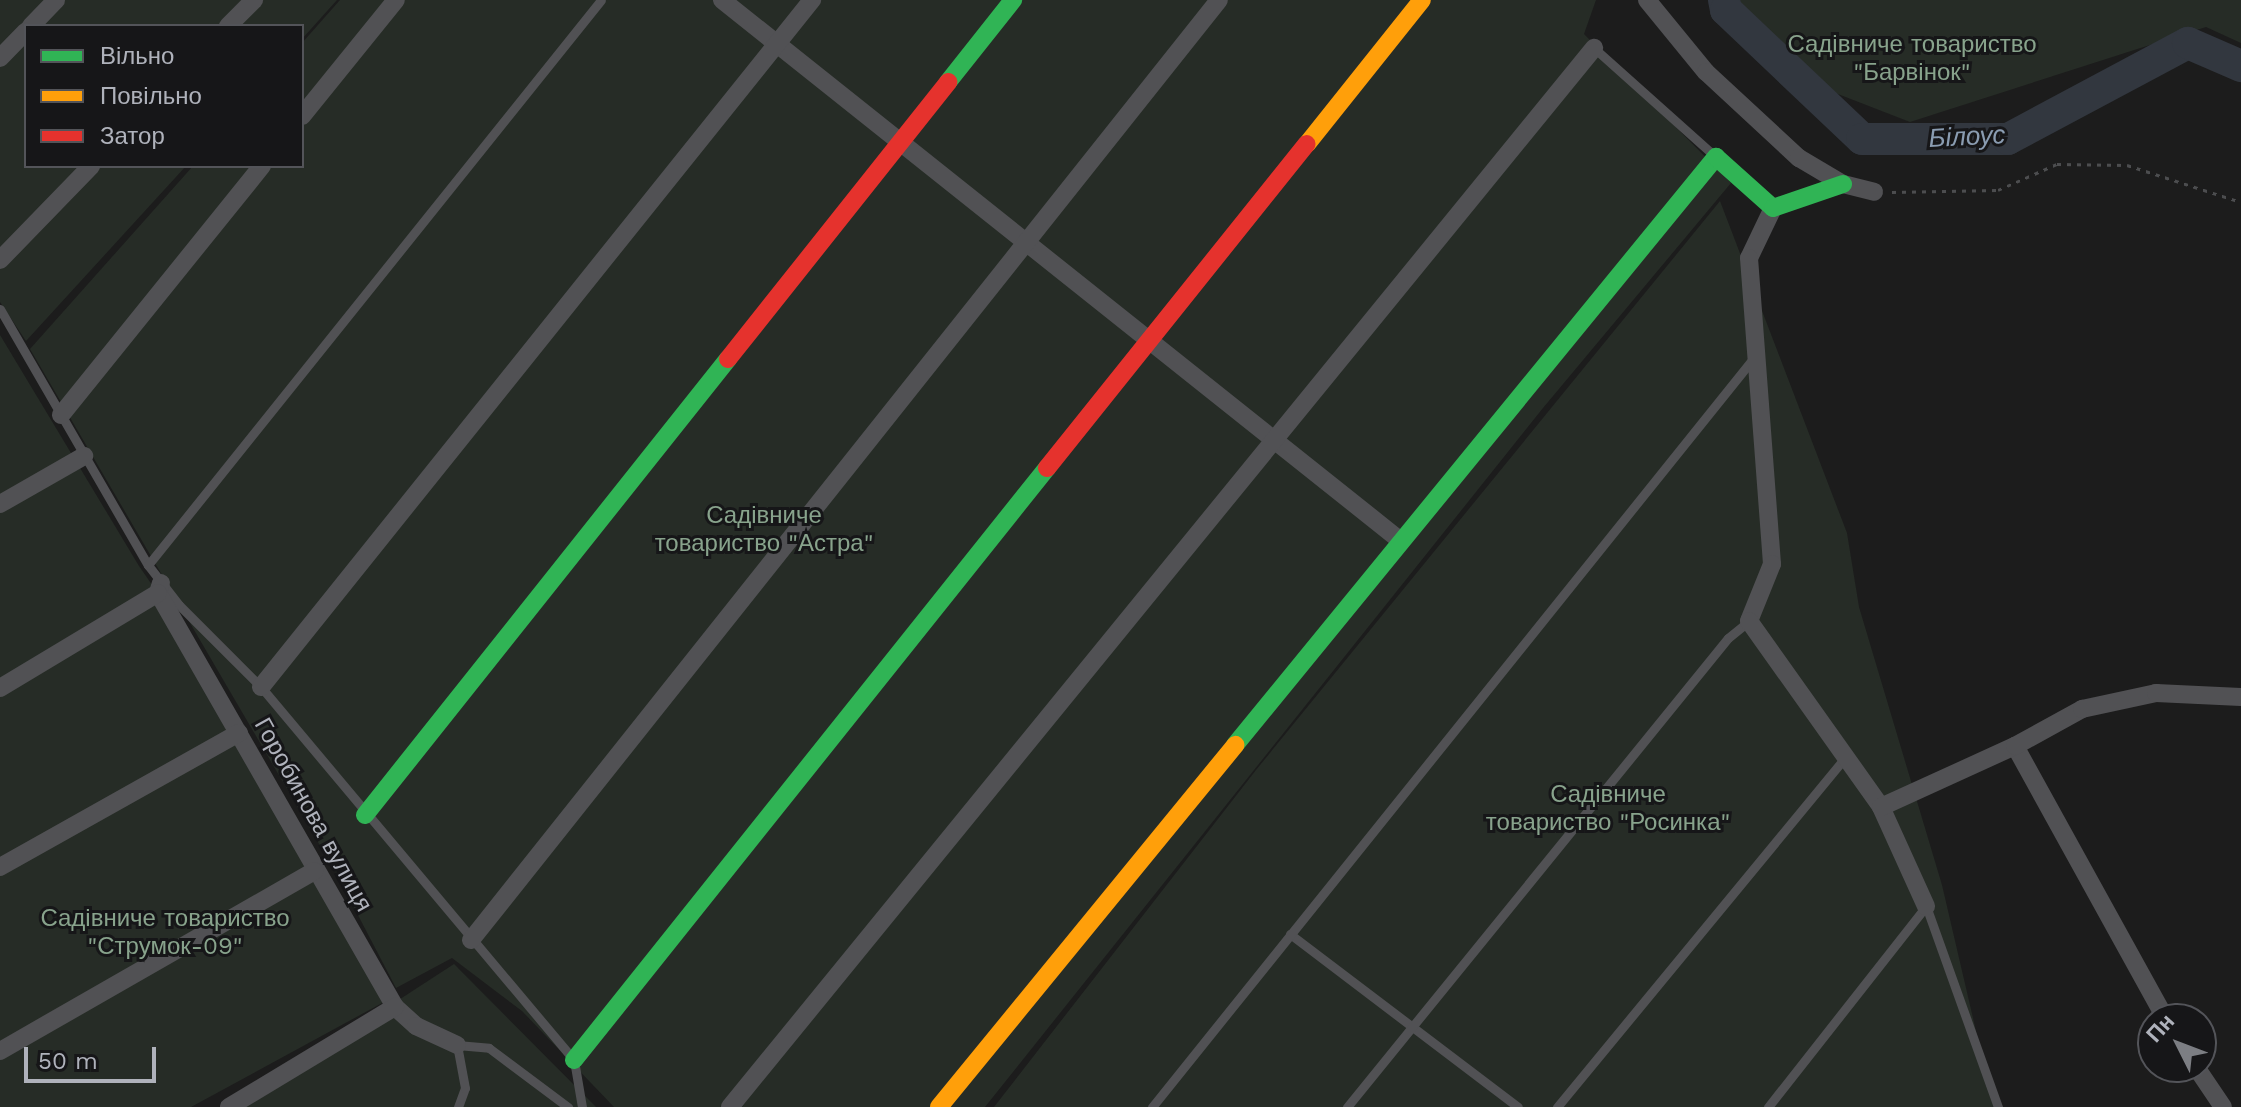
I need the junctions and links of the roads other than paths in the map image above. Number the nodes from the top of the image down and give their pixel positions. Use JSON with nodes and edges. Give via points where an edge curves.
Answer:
{"nodes":[{"id":1,"x":56,"y":0,"type":"edge"},
{"id":2,"x":254,"y":0,"type":"edge"},
{"id":3,"x":396,"y":0,"type":"edge"},
{"id":4,"x":601,"y":0,"type":"edge"},
{"id":5,"x":722,"y":0,"type":"edge"},
{"id":6,"x":812,"y":0,"type":"edge"},
{"id":7,"x":1013,"y":0,"type":"edge"},
{"id":8,"x":1219,"y":0,"type":"edge"},
{"id":9,"x":1422,"y":0,"type":"edge"},
{"id":10,"x":1647,"y":0,"type":"edge"},
{"id":11,"x":33,"y":24,"type":"edge"},
{"id":12,"x":230,"y":24,"type":"edge"},
{"id":13,"x":24,"y":33,"type":"edge"},
{"id":14,"x":776,"y":44,"type":"junction"},
{"id":15,"x":1594,"y":48,"type":"joint"},
{"id":16,"x":0,"y":58,"type":"edge"},
{"id":17,"x":304,"y":114,"type":"edge"},
{"id":18,"x":899,"y":139,"type":"junction"},
{"id":19,"x":1716,"y":157,"type":"junction"},
{"id":20,"x":89,"y":168,"type":"edge"},
{"id":21,"x":260,"y":168,"type":"edge"},
{"id":22,"x":1843,"y":184,"type":"junction"},
{"id":23,"x":1874,"y":192,"type":"road end"},
{"id":24,"x":1773,"y":208,"type":"junction"},
{"id":25,"x":1027,"y":239,"type":"junction"},
{"id":26,"x":0,"y":260,"type":"edge"},
{"id":27,"x":0,"y":309,"type":"edge"},
{"id":28,"x":1152,"y":338,"type":"junction"},
{"id":29,"x":1757,"y":353,"type":"junction"},
{"id":30,"x":61,"y":415,"type":"junction"},
{"id":31,"x":1272,"y":442,"type":"junction"},
{"id":32,"x":84,"y":456,"type":"junction"},
{"id":33,"x":0,"y":504,"type":"edge"},
{"id":34,"x":1401,"y":541,"type":"junction"},
{"id":35,"x":148,"y":565,"type":"junction"},
{"id":36,"x":160,"y":588,"type":"junction"},
{"id":37,"x":1749,"y":621,"type":"junction"},
{"id":38,"x":261,"y":687,"type":"junction"},
{"id":39,"x":0,"y":688,"type":"edge"},
{"id":40,"x":2241,"y":697,"type":"edge"},
{"id":41,"x":239,"y":733,"type":"junction"},
{"id":42,"x":2015,"y":746,"type":"junction"},
{"id":43,"x":1844,"y":759,"type":"junction"},
{"id":44,"x":1881,"y":807,"type":"junction"},
{"id":45,"x":365,"y":815,"type":"junction"},
{"id":46,"x":0,"y":867,"type":"edge"},
{"id":47,"x":314,"y":871,"type":"junction"},
{"id":48,"x":1926,"y":906,"type":"junction"},
{"id":49,"x":1290,"y":934,"type":"junction"},
{"id":50,"x":471,"y":940,"type":"junction"},
{"id":51,"x":2157,"y":1003,"type":"edge"},
{"id":52,"x":395,"y":1007,"type":"junction"},
{"id":53,"x":1413,"y":1025,"type":"junction"},
{"id":54,"x":457,"y":1045,"type":"junction"},
{"id":55,"x":0,"y":1051,"type":"edge"},
{"id":56,"x":574,"y":1060,"type":"junction"},
{"id":57,"x":2207,"y":1083,"type":"edge"},
{"id":58,"x":1996,"y":1103,"type":"edge"},
{"id":59,"x":229,"y":1107,"type":"edge"},
{"id":60,"x":458,"y":1107,"type":"edge"},
{"id":61,"x":568,"y":1107,"type":"edge"},
{"id":62,"x":582,"y":1107,"type":"edge"},
{"id":63,"x":730,"y":1107,"type":"edge"},
{"id":64,"x":939,"y":1107,"type":"edge"},
{"id":65,"x":1152,"y":1107,"type":"edge"},
{"id":66,"x":1347,"y":1107,"type":"edge"},
{"id":67,"x":1518,"y":1107,"type":"edge"},
{"id":68,"x":1557,"y":1107,"type":"edge"},
{"id":69,"x":1768,"y":1107,"type":"edge"},
{"id":70,"x":1985,"y":1107,"type":"edge"},
{"id":71,"x":2223,"y":1107,"type":"edge"}],
"edges":[{"from":1,"to":11,"type":"street"},
{"from":2,"to":12,"type":"street"},
{"from":3,"to":17,"type":"street"},
{"from":4,"to":35,"type":"lane"},
{"from":5,"to":14,"type":"street"},
{"from":6,"to":14,"type":"street"},
{"from":7,"to":18,"type":"street"},
{"from":8,"to":25,"type":"street"},
{"from":9,"to":28,"type":"street"},
{"from":10,"to":22,"type":"street","via":[[1706,72],[1799,158]]},
{"from":13,"to":16,"type":"street"},
{"from":14,"to":18,"type":"street"},
{"from":14,"to":38,"type":"street"},
{"from":15,"to":19,"type":"lane"},
{"from":15,"to":31,"type":"street"},
{"from":18,"to":25,"type":"street"},
{"from":18,"to":45,"type":"street"},
{"from":19,"to":24,"type":"street"},
{"from":19,"to":34,"type":"street"},
{"from":20,"to":26,"type":"street"},
{"from":21,"to":30,"type":"street"},
{"from":22,"to":23,"type":"street"},
{"from":22,"to":24,"type":"street"},
{"from":24,"to":29,"type":"street","via":[[1749,258]]},
{"from":25,"to":28,"type":"street"},
{"from":25,"to":50,"type":"street"},
{"from":27,"to":30,"type":"lane"},
{"from":28,"to":31,"type":"street"},
{"from":28,"to":56,"type":"street"},
{"from":29,"to":37,"type":"street","via":[[1772,564]]},
{"from":29,"to":49,"type":"lane"},
{"from":30,"to":32,"type":"lane"},
{"from":31,"to":34,"type":"street"},
{"from":31,"to":63,"type":"street"},
{"from":32,"to":33,"type":"street"},
{"from":32,"to":35,"type":"lane"},
{"from":34,"to":64,"type":"street"},
{"from":35,"to":36,"type":"lane"},
{"from":36,"to":38,"type":"lane"},
{"from":36,"to":39,"type":"street"},
{"from":36,"to":41,"type":"street","name":"Горобинова вулиця"},
{"from":37,"to":43,"type":"street"},
{"from":37,"to":53,"type":"lane","via":[[1728,638]]},
{"from":38,"to":45,"type":"lane"},
{"from":40,"to":42,"type":"street","via":[[2156,693],[2082,709]]},
{"from":41,"to":46,"type":"street"},
{"from":41,"to":47,"type":"street","name":"Горобинова вулиця"},
{"from":42,"to":44,"type":"street"},
{"from":42,"to":51,"type":"street"},
{"from":43,"to":44,"type":"street"},
{"from":43,"to":68,"type":"lane"},
{"from":44,"to":48,"type":"street"},
{"from":45,"to":50,"type":"lane"},
{"from":47,"to":52,"type":"street","name":"Горобинова вулиця"},
{"from":47,"to":55,"type":"street"},
{"from":48,"to":58,"type":"lane"},
{"from":48,"to":69,"type":"lane"},
{"from":49,"to":53,"type":"lane"},
{"from":49,"to":65,"type":"lane"},
{"from":50,"to":56,"type":"lane"},
{"from":52,"to":54,"type":"street","name":"Горобинова вулиця","via":[[416,1026]]},
{"from":52,"to":59,"type":"street"},
{"from":53,"to":66,"type":"lane"},
{"from":53,"to":67,"type":"lane"},
{"from":54,"to":60,"type":"lane","via":[[465,1088]]},
{"from":54,"to":61,"type":"lane","via":[[489,1048]]},
{"from":56,"to":62,"type":"lane"},
{"from":57,"to":71,"type":"street"},
{"from":58,"to":70,"type":"lane"}]}
